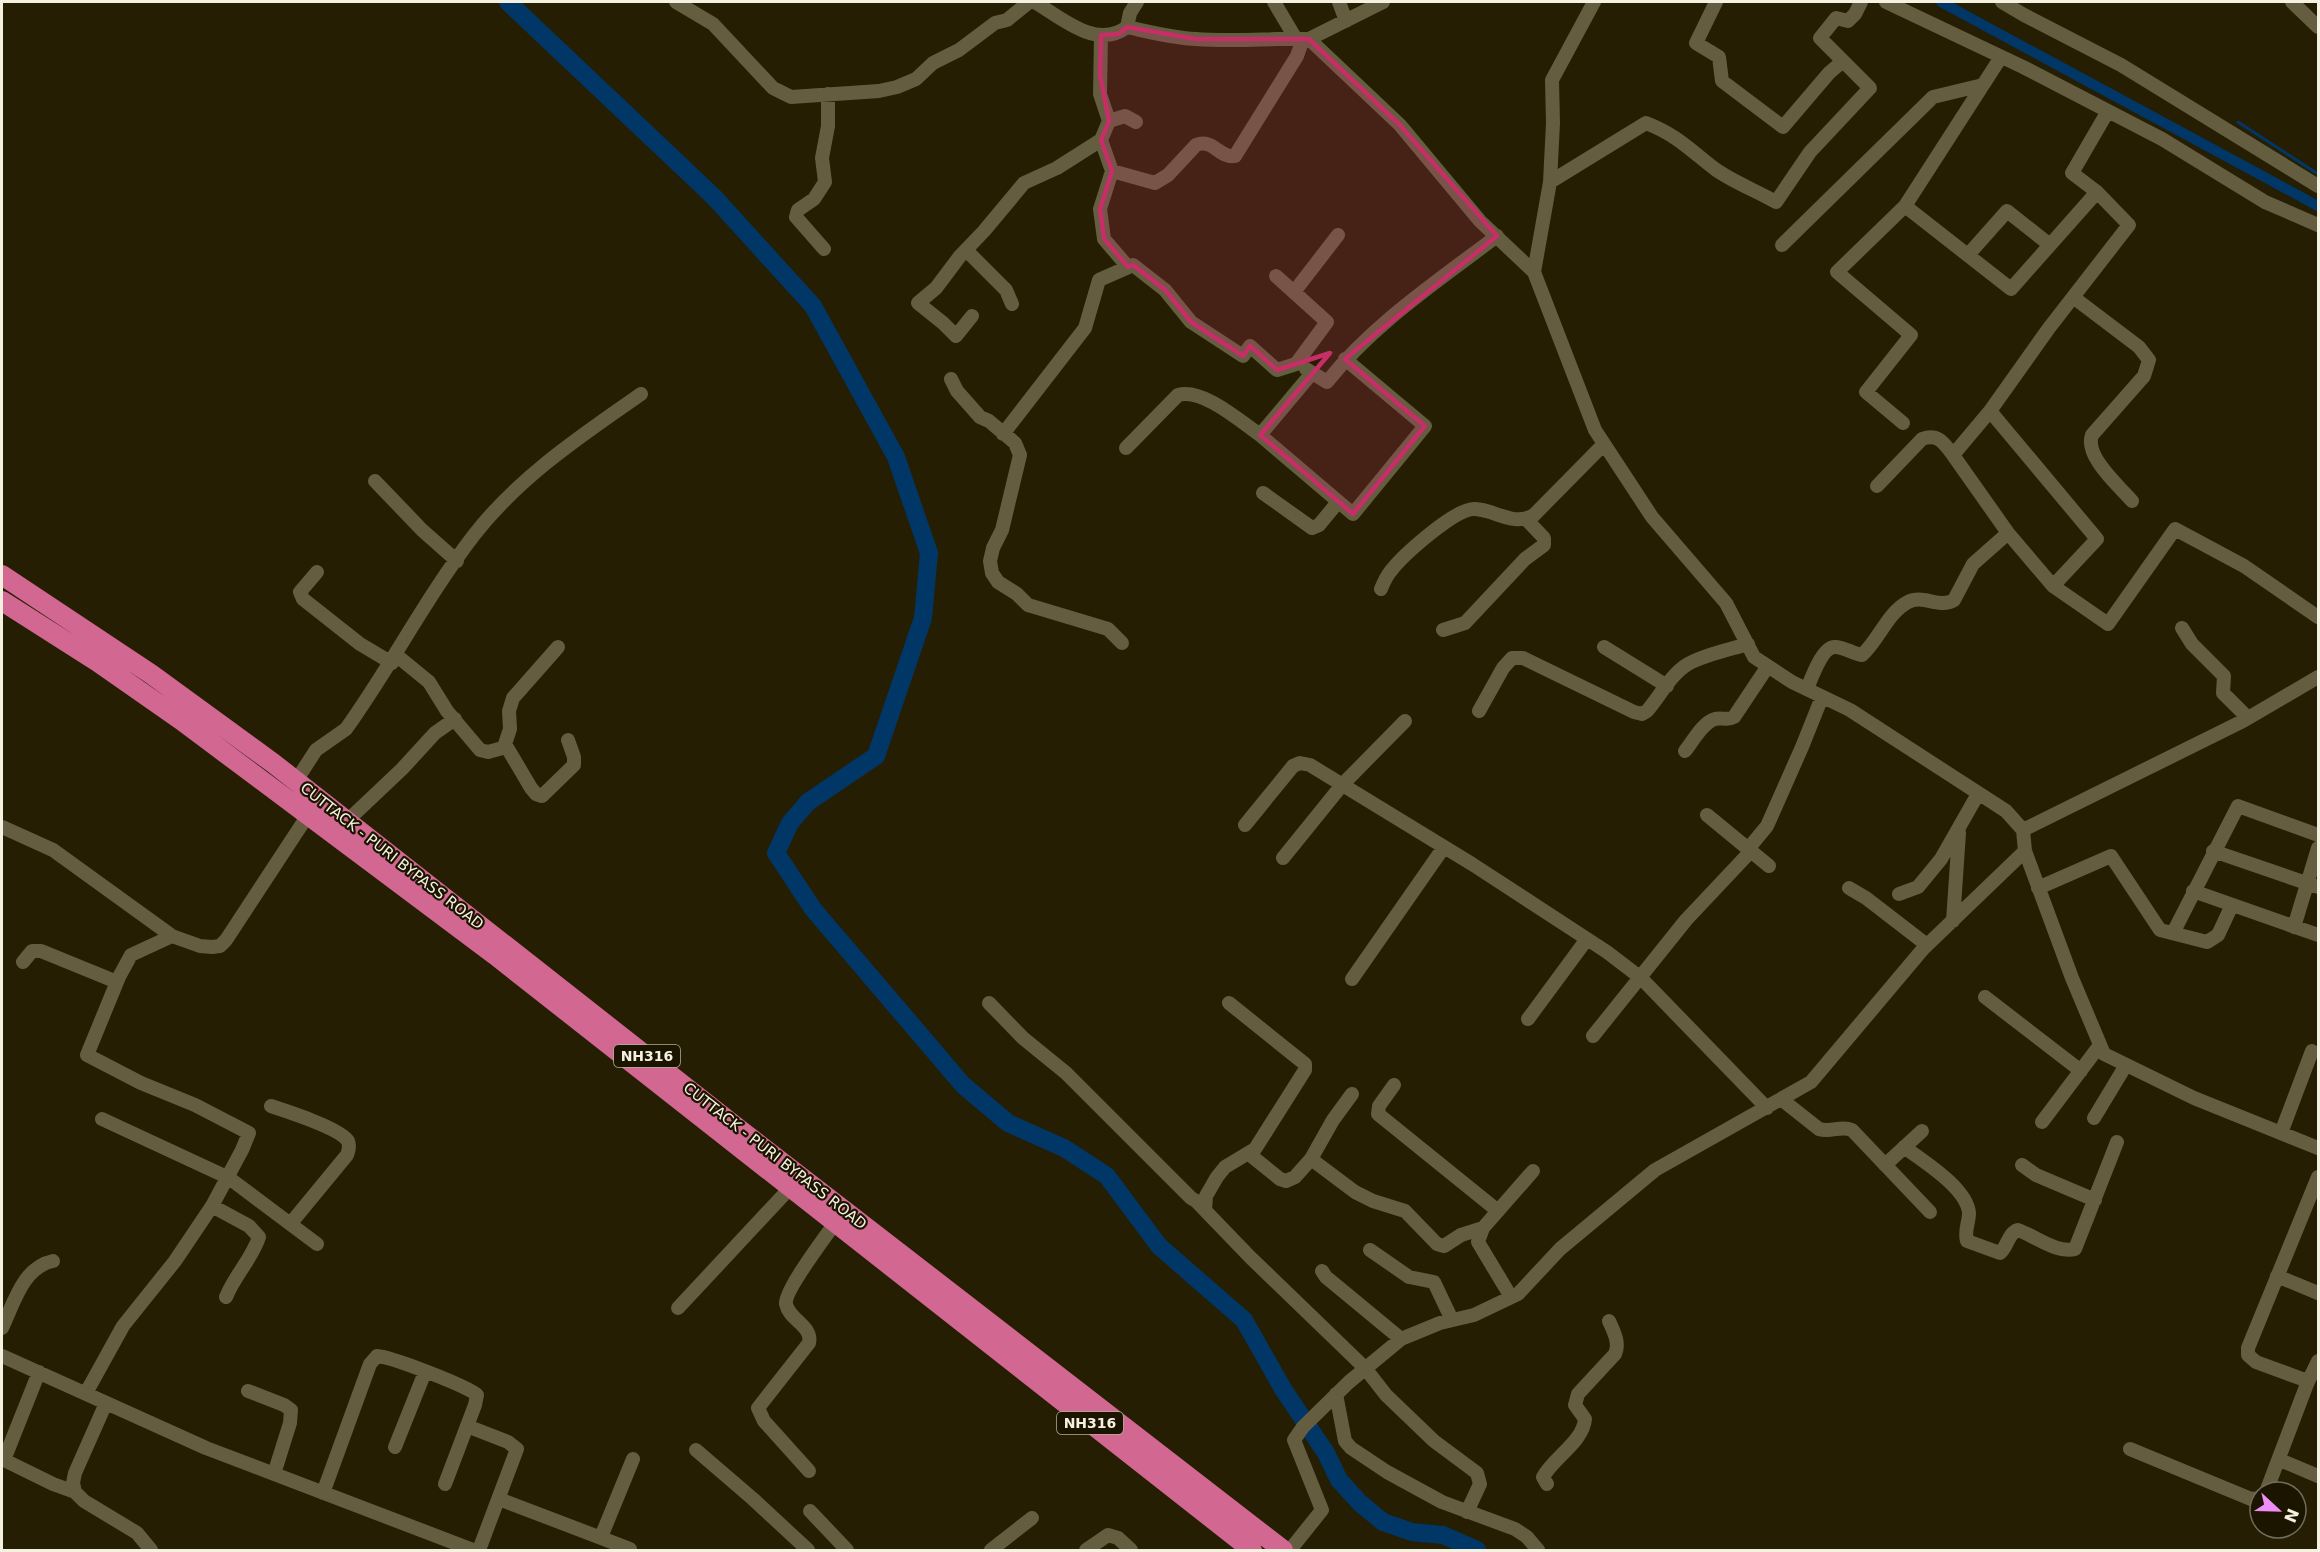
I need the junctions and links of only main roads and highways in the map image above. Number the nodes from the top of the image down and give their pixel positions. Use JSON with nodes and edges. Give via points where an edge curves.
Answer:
{"nodes":[{"id":1,"x":2,"y":575,"type":"edge"},
{"id":2,"x":2,"y":601,"type":"edge"},
{"id":3,"x":1252,"y":1551,"type":"edge"},
{"id":4,"x":1283,"y":1551,"type":"edge"}],
"edges":[{"from":1,"to":4,"type":"highway","name":"CUTTACK - PURI BYPASS ROAD","number":"NH316","via":[[151,674],[296,781]]},
{"from":2,"to":3,"type":"highway","name":"CUTTACK - PURI BYPASS ROAD","number":"NH316","via":[[173,714],[495,955]]}]}
